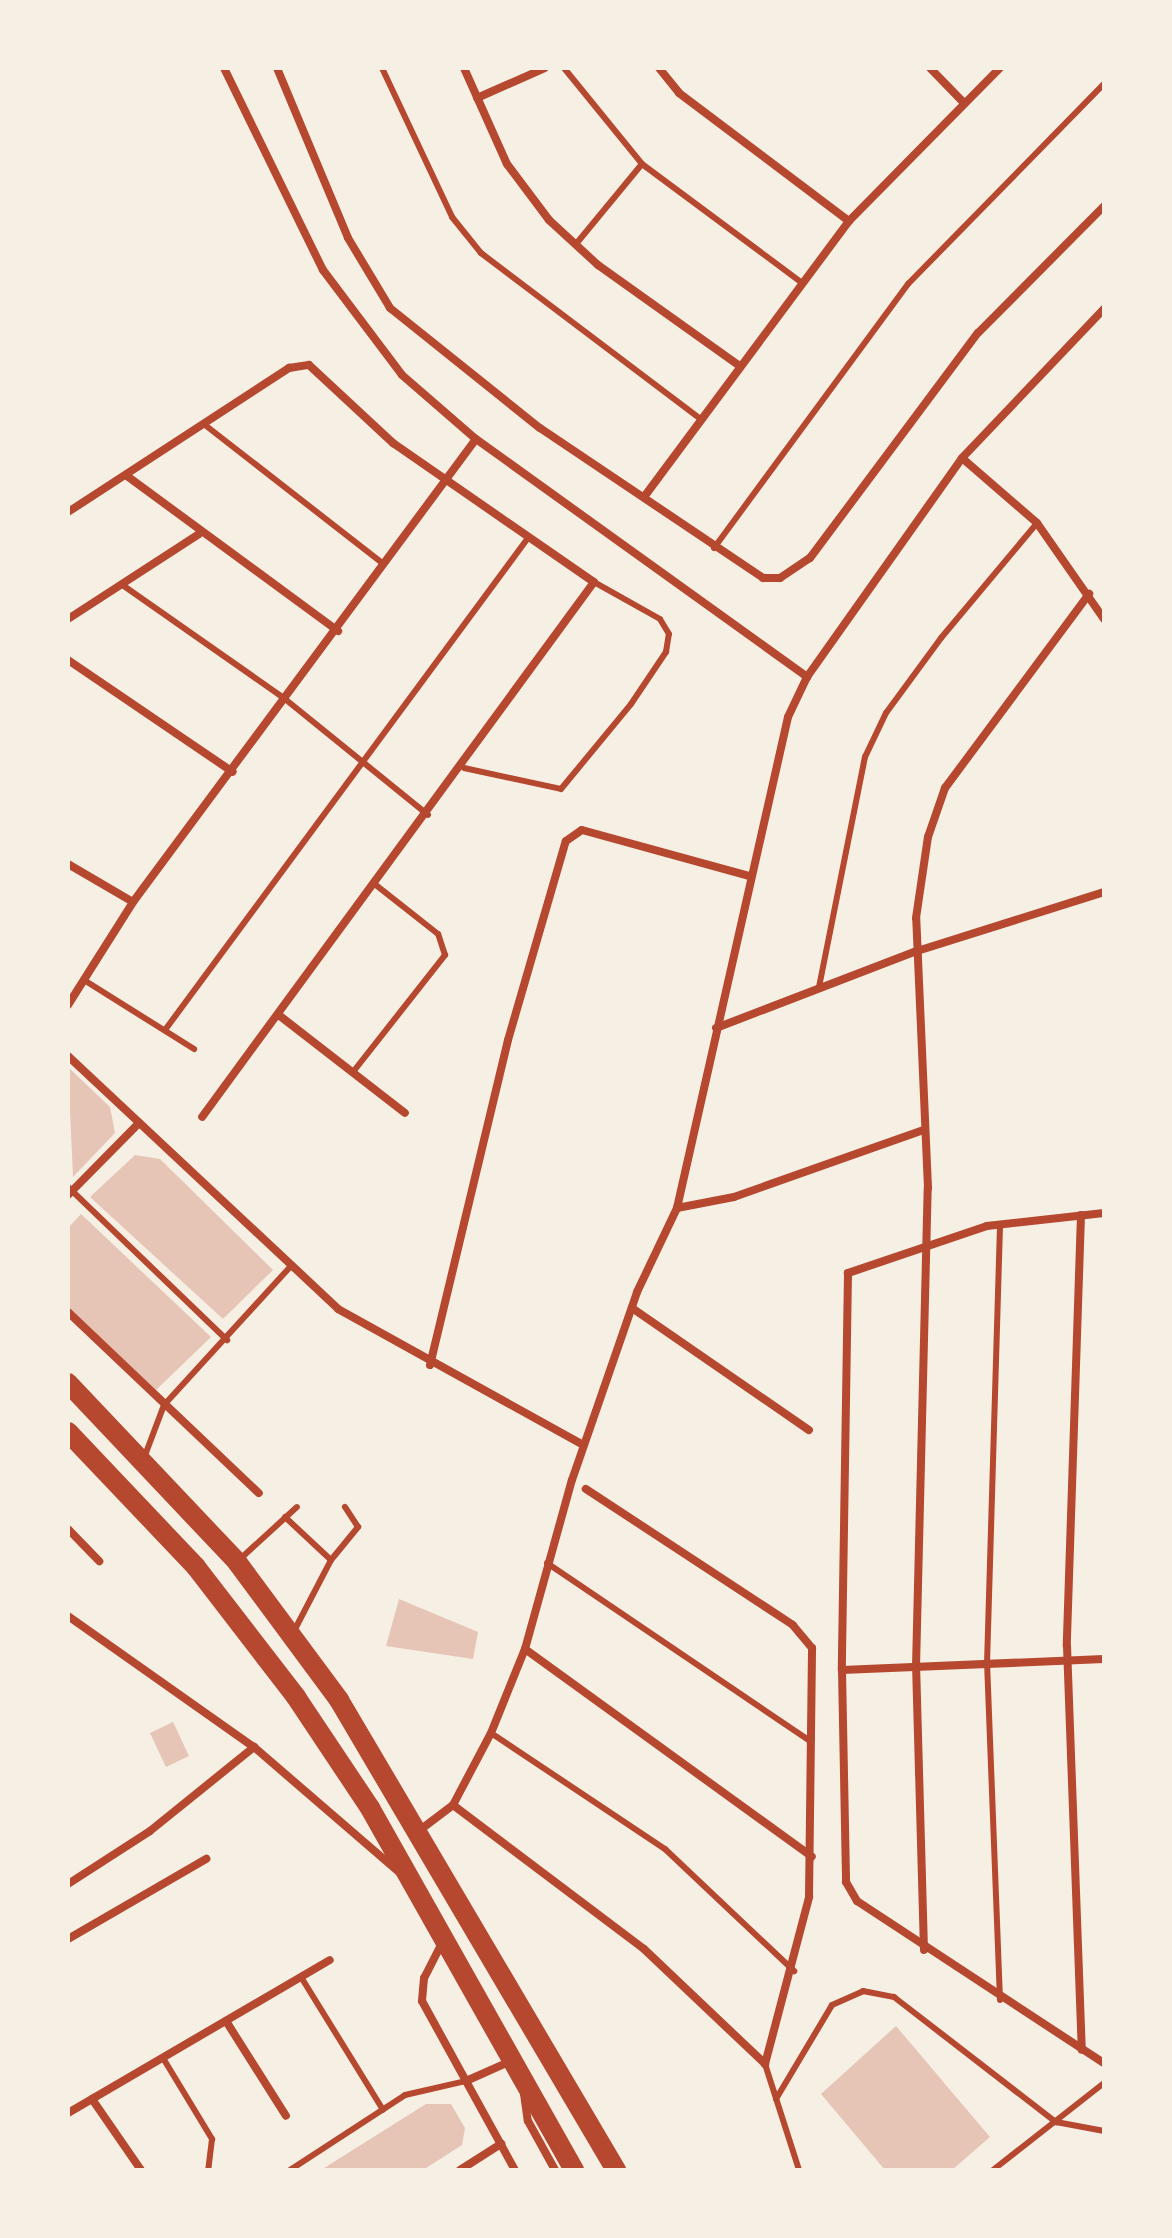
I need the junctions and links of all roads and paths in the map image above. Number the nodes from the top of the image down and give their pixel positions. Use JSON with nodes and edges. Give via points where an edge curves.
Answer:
{"nodes":[{"id":1,"x":224,"y":68,"type":"edge"},
{"id":2,"x":277,"y":68,"type":"edge"},
{"id":3,"x":382,"y":68,"type":"edge"},
{"id":4,"x":464,"y":68,"type":"edge"},
{"id":5,"x":545,"y":68,"type":"edge"},
{"id":6,"x":564,"y":68,"type":"edge"},
{"id":7,"x":659,"y":68,"type":"edge"},
{"id":8,"x":930,"y":68,"type":"edge"},
{"id":9,"x":1000,"y":68,"type":"edge"},
{"id":10,"x":1104,"y":84,"type":"edge"},
{"id":11,"x":477,"y":98,"type":"junction"},
{"id":12,"x":964,"y":103,"type":"junction"},
{"id":13,"x":642,"y":164,"type":"junction"},
{"id":14,"x":1104,"y":206,"type":"edge"},
{"id":15,"x":849,"y":221,"type":"junction"},
{"id":16,"x":576,"y":244,"type":"junction"},
{"id":17,"x":801,"y":282,"type":"junction"},
{"id":18,"x":1103,"y":312,"type":"edge"},
{"id":19,"x":737,"y":364,"type":"junction"},
{"id":20,"x":699,"y":418,"type":"junction"},
{"id":21,"x":205,"y":425,"type":"junction"},
{"id":22,"x":476,"y":439,"type":"junction"},
{"id":23,"x":962,"y":458,"type":"junction"},
{"id":24,"x":127,"y":476,"type":"junction"},
{"id":25,"x":445,"y":480,"type":"junction"},
{"id":26,"x":644,"y":497,"type":"junction"},
{"id":27,"x":68,"y":512,"type":"edge"},
{"id":28,"x":1037,"y":523,"type":"junction"},
{"id":29,"x":199,"y":534,"type":"junction"},
{"id":30,"x":528,"y":538,"type":"junction"},
{"id":31,"x":714,"y":548,"type":"junction"},
{"id":32,"x":382,"y":563,"type":"junction"},
{"id":33,"x":594,"y":582,"type":"junction"},
{"id":34,"x":121,"y":584,"type":"junction"},
{"id":35,"x":1089,"y":594,"type":"junction"},
{"id":36,"x":68,"y":619,"type":"edge"},
{"id":37,"x":1104,"y":619,"type":"edge"},
{"id":38,"x":338,"y":631,"type":"junction"},
{"id":39,"x":68,"y":660,"type":"edge"},
{"id":40,"x":807,"y":677,"type":"junction"},
{"id":41,"x":285,"y":699,"type":"junction"},
{"id":42,"x":362,"y":762,"type":"junction"},
{"id":43,"x":464,"y":768,"type":"junction"},
{"id":44,"x":233,"y":772,"type":"junction"},
{"id":45,"x":428,"y":815,"type":"junction"},
{"id":46,"x":68,"y":864,"type":"edge"},
{"id":47,"x":749,"y":876,"type":"junction"},
{"id":48,"x":376,"y":885,"type":"junction"},
{"id":49,"x":1104,"y":892,"type":"edge"},
{"id":50,"x":133,"y":902,"type":"junction"},
{"id":51,"x":914,"y":952,"type":"junction"},
{"id":52,"x":84,"y":980,"type":"junction"},
{"id":53,"x":819,"y":987,"type":"junction"},
{"id":54,"x":68,"y":1005,"type":"edge"},
{"id":55,"x":280,"y":1016,"type":"junction"},
{"id":56,"x":716,"y":1028,"type":"junction"},
{"id":57,"x":165,"y":1030,"type":"junction"},
{"id":58,"x":194,"y":1049,"type":"dead end"},
{"id":59,"x":68,"y":1056,"type":"edge"},
{"id":60,"x":353,"y":1072,"type":"junction"},
{"id":61,"x":405,"y":1113,"type":"dead end"},
{"id":62,"x":202,"y":1117,"type":"dead end"},
{"id":63,"x":139,"y":1123,"type":"junction"},
{"id":64,"x":923,"y":1130,"type":"junction"},
{"id":65,"x":69,"y":1191,"type":"edge"},
{"id":66,"x":677,"y":1208,"type":"junction"},
{"id":67,"x":1104,"y":1213,"type":"edge"},
{"id":68,"x":1081,"y":1215,"type":"junction"},
{"id":69,"x":1000,"y":1225,"type":"junction"},
{"id":70,"x":927,"y":1241,"type":"junction"},
{"id":71,"x":290,"y":1267,"type":"junction"},
{"id":72,"x":632,"y":1308,"type":"junction"},
{"id":73,"x":68,"y":1312,"type":"edge"},
{"id":74,"x":227,"y":1340,"type":"junction"},
{"id":75,"x":430,"y":1365,"type":"junction"},
{"id":76,"x":68,"y":1383,"type":"edge"},
{"id":77,"x":164,"y":1405,"type":"junction"},
{"id":78,"x":809,"y":1430,"type":"dead end"},
{"id":79,"x":68,"y":1432,"type":"edge"},
{"id":80,"x":583,"y":1445,"type":"junction"},
{"id":81,"x":143,"y":1459,"type":"junction"},
{"id":82,"x":586,"y":1489,"type":"dead end"},
{"id":83,"x":259,"y":1493,"type":"dead end"},
{"id":84,"x":297,"y":1507,"type":"dead end"},
{"id":85,"x":345,"y":1507,"type":"dead end"},
{"id":86,"x":285,"y":1517,"type":"junction"},
{"id":87,"x":68,"y":1529,"type":"edge"},
{"id":88,"x":331,"y":1560,"type":"junction"},
{"id":89,"x":99,"y":1561,"type":"dead end"},
{"id":90,"x":237,"y":1562,"type":"junction"},
{"id":91,"x":547,"y":1563,"type":"junction"},
{"id":92,"x":68,"y":1616,"type":"edge"},
{"id":93,"x":293,"y":1635,"type":"junction"},
{"id":94,"x":525,"y":1649,"type":"junction"},
{"id":95,"x":1104,"y":1659,"type":"edge"},
{"id":96,"x":1068,"y":1660,"type":"junction"},
{"id":97,"x":987,"y":1664,"type":"junction"},
{"id":98,"x":916,"y":1667,"type":"junction"},
{"id":99,"x":842,"y":1670,"type":"junction"},
{"id":100,"x":491,"y":1733,"type":"junction"},
{"id":101,"x":814,"y":1744,"type":"junction"},
{"id":102,"x":254,"y":1747,"type":"junction"},
{"id":103,"x":453,"y":1805,"type":"junction"},
{"id":104,"x":420,"y":1830,"type":"junction"},
{"id":105,"x":812,"y":1857,"type":"junction"},
{"id":106,"x":206,"y":1859,"type":"dead end"},
{"id":107,"x":68,"y":1884,"type":"edge"},
{"id":108,"x":414,"y":1886,"type":"junction"},
{"id":109,"x":68,"y":1939,"type":"edge"},
{"id":110,"x":444,"y":1939,"type":"junction"},
{"id":111,"x":924,"y":1950,"type":"junction"},
{"id":112,"x":330,"y":1960,"type":"dead end"},
{"id":113,"x":794,"y":1971,"type":"junction"},
{"id":114,"x":301,"y":1977,"type":"junction"},
{"id":115,"x":1000,"y":2000,"type":"junction"},
{"id":116,"x":226,"y":2021,"type":"junction"},
{"id":117,"x":1082,"y":2050,"type":"junction"},
{"id":118,"x":163,"y":2058,"type":"junction"},
{"id":119,"x":1104,"y":2063,"type":"edge"},
{"id":120,"x":765,"y":2064,"type":"junction"},
{"id":121,"x":516,"y":2070,"type":"junction"},
{"id":122,"x":466,"y":2081,"type":"junction"},
{"id":123,"x":1104,"y":2083,"type":"edge"},
{"id":124,"x":92,"y":2099,"type":"junction"},
{"id":125,"x":776,"y":2099,"type":"junction"},
{"id":126,"x":383,"y":2110,"type":"junction"},
{"id":127,"x":68,"y":2113,"type":"edge"},
{"id":128,"x":286,"y":2116,"type":"dead end"},
{"id":129,"x":1056,"y":2122,"type":"junction"},
{"id":130,"x":1104,"y":2131,"type":"edge"},
{"id":131,"x":501,"y":2144,"type":"junction"},
{"id":132,"x":141,"y":2170,"type":"edge"},
{"id":133,"x":208,"y":2170,"type":"edge"},
{"id":134,"x":290,"y":2170,"type":"edge"},
{"id":135,"x":460,"y":2170,"type":"edge"},
{"id":136,"x":515,"y":2170,"type":"edge"},
{"id":137,"x":555,"y":2170,"type":"edge"},
{"id":138,"x":574,"y":2170,"type":"edge"},
{"id":139,"x":616,"y":2170,"type":"edge"},
{"id":140,"x":799,"y":2170,"type":"edge"},
{"id":141,"x":993,"y":2170,"type":"edge"}],
"edges":[{"from":1,"to":22,"type":"street","via":[[348,310],[402,375]]},
{"from":2,"to":26,"type":"street","via":[[348,238],[390,308],[454,364]]},
{"from":3,"to":20,"type":"lane","via":[[452,217],[481,253]]},
{"from":4,"to":11,"type":"street"},
{"from":5,"to":11,"type":"street"},
{"from":6,"to":13,"type":"lane"},
{"from":7,"to":15,"type":"street","via":[[679,93]]},
{"from":8,"to":12,"type":"street"},
{"from":9,"to":12,"type":"street"},
{"from":10,"to":31,"type":"lane","via":[[908,284]]},
{"from":11,"to":16,"type":"street","via":[[507,164]]},
{"from":12,"to":15,"type":"street"},
{"from":13,"to":16,"type":"lane"},
{"from":13,"to":17,"type":"lane"},
{"from":14,"to":31,"type":"street","via":[[978,333],[797,570],[763,578]]},
{"from":15,"to":17,"type":"street"},
{"from":16,"to":19,"type":"street"},
{"from":17,"to":19,"type":"street"},
{"from":18,"to":23,"type":"street"},
{"from":19,"to":20,"type":"street"},
{"from":20,"to":26,"type":"street"},
{"from":21,"to":24,"type":"street"},
{"from":21,"to":25,"type":"street","via":[[289,368],[309,365]]},
{"from":21,"to":32,"type":"lane"},
{"from":22,"to":25,"type":"street"},
{"from":22,"to":40,"type":"street"},
{"from":23,"to":28,"type":"street"},
{"from":23,"to":40,"type":"street"},
{"from":24,"to":27,"type":"street"},
{"from":24,"to":29,"type":"street"},
{"from":25,"to":30,"type":"street"},
{"from":25,"to":32,"type":"street"},
{"from":26,"to":31,"type":"street"},
{"from":28,"to":35,"type":"street"},
{"from":28,"to":53,"type":"lane","via":[[923,663],[865,757]]},
{"from":29,"to":34,"type":"street"},
{"from":29,"to":38,"type":"street"},
{"from":30,"to":33,"type":"street"},
{"from":30,"to":42,"type":"lane"},
{"from":32,"to":38,"type":"street"},
{"from":33,"to":43,"type":"street"},
{"from":33,"to":43,"type":"lane","via":[[660,619],[669,634],[666,652],[631,704],[561,789]]},
{"from":34,"to":36,"type":"street"},
{"from":34,"to":41,"type":"lane"},
{"from":35,"to":37,"type":"street"},
{"from":35,"to":51,"type":"street","via":[[945,788],[928,837]]},
{"from":38,"to":41,"type":"street"},
{"from":39,"to":44,"type":"street"},
{"from":40,"to":47,"type":"street","via":[[776,751]]},
{"from":41,"to":42,"type":"lane"},
{"from":41,"to":44,"type":"street"},
{"from":42,"to":45,"type":"lane"},
{"from":42,"to":57,"type":"lane"},
{"from":43,"to":45,"type":"street"},
{"from":44,"to":50,"type":"street"},
{"from":45,"to":48,"type":"street"},
{"from":46,"to":50,"type":"street"},
{"from":47,"to":56,"type":"street"},
{"from":47,"to":75,"type":"street","via":[[582,830],[566,841],[508,1040]]},
{"from":48,"to":55,"type":"street"},
{"from":48,"to":60,"type":"lane","via":[[438,934],[445,955]]},
{"from":49,"to":51,"type":"street"},
{"from":50,"to":52,"type":"street"},
{"from":51,"to":53,"type":"street"},
{"from":51,"to":64,"type":"street"},
{"from":52,"to":54,"type":"street"},
{"from":52,"to":57,"type":"lane"},
{"from":53,"to":56,"type":"street"},
{"from":55,"to":60,"type":"street"},
{"from":55,"to":62,"type":"street"},
{"from":56,"to":66,"type":"street"},
{"from":57,"to":58,"type":"lane"},
{"from":59,"to":63,"type":"street"},
{"from":60,"to":61,"type":"street"},
{"from":63,"to":65,"type":"street"},
{"from":63,"to":71,"type":"street"},
{"from":64,"to":66,"type":"street","via":[[734,1197]]},
{"from":64,"to":70,"type":"street"},
{"from":65,"to":74,"type":"lane"},
{"from":66,"to":72,"type":"street"},
{"from":67,"to":68,"type":"street"},
{"from":68,"to":69,"type":"street"},
{"from":68,"to":96,"type":"street"},
{"from":69,"to":70,"type":"street"},
{"from":69,"to":97,"type":"lane"},
{"from":70,"to":98,"type":"street"},
{"from":70,"to":99,"type":"street","via":[[848,1273]]},
{"from":71,"to":74,"type":"lane"},
{"from":71,"to":75,"type":"street","via":[[379,1338]]},
{"from":72,"to":78,"type":"street"},
{"from":72,"to":80,"type":"street"},
{"from":73,"to":77,"type":"street"},
{"from":74,"to":77,"type":"lane"},
{"from":75,"to":80,"type":"street"},
{"from":76,"to":81,"type":"highway"},
{"from":77,"to":81,"type":"lane"},
{"from":77,"to":83,"type":"street"},
{"from":79,"to":108,"type":"highway","via":[[227,1603],[353,1783]]},
{"from":80,"to":91,"type":"street"},
{"from":81,"to":90,"type":"highway"},
{"from":82,"to":101,"type":"street","via":[[805,1634],[816,1664]]},
{"from":84,"to":86,"type":"lane"},
{"from":85,"to":88,"type":"lane","via":[[358,1527]]},
{"from":86,"to":88,"type":"lane"},
{"from":86,"to":90,"type":"lane"},
{"from":87,"to":89,"type":"street"},
{"from":88,"to":93,"type":"lane"},
{"from":90,"to":93,"type":"highway"},
{"from":91,"to":94,"type":"street"},
{"from":91,"to":101,"type":"lane"},
{"from":92,"to":102,"type":"street"},
{"from":93,"to":104,"type":"highway"},
{"from":94,"to":100,"type":"street"},
{"from":94,"to":105,"type":"street"},
{"from":95,"to":96,"type":"street"},
{"from":96,"to":97,"type":"street"},
{"from":96,"to":117,"type":"street"},
{"from":97,"to":98,"type":"street"},
{"from":97,"to":115,"type":"lane"},
{"from":98,"to":99,"type":"street"},
{"from":98,"to":111,"type":"street"},
{"from":99,"to":111,"type":"street","via":[[846,1882],[857,1901]]},
{"from":100,"to":103,"type":"street"},
{"from":100,"to":113,"type":"lane","via":[[665,1849]]},
{"from":101,"to":105,"type":"street"},
{"from":102,"to":107,"type":"street","via":[[150,1831]]},
{"from":102,"to":108,"type":"street"},
{"from":103,"to":104,"type":"street"},
{"from":103,"to":120,"type":"street","via":[[644,1949]]},
{"from":104,"to":139,"type":"highway"},
{"from":105,"to":113,"type":"street"},
{"from":106,"to":109,"type":"street"},
{"from":108,"to":110,"type":"highway"},
{"from":110,"to":121,"type":"highway"},
{"from":110,"to":122,"type":"street","via":[[424,1978],[422,2001]]},
{"from":111,"to":115,"type":"street"},
{"from":112,"to":114,"type":"street"},
{"from":113,"to":120,"type":"street"},
{"from":114,"to":116,"type":"street"},
{"from":114,"to":126,"type":"lane"},
{"from":115,"to":117,"type":"street"},
{"from":116,"to":118,"type":"street"},
{"from":116,"to":128,"type":"street"},
{"from":117,"to":119,"type":"street"},
{"from":118,"to":124,"type":"street"},
{"from":118,"to":133,"type":"lane","via":[[212,2139]]},
{"from":120,"to":125,"type":"lane"},
{"from":121,"to":122,"type":"street"},
{"from":121,"to":137,"type":"street","via":[[528,2121]]},
{"from":121,"to":138,"type":"highway"},
{"from":122,"to":126,"type":"lane","via":[[405,2095]]},
{"from":122,"to":131,"type":"street"},
{"from":123,"to":129,"type":"lane"},
{"from":124,"to":127,"type":"street"},
{"from":124,"to":132,"type":"street"},
{"from":125,"to":129,"type":"lane","via":[[832,2005],[863,1991],[894,1997]]},
{"from":125,"to":140,"type":"lane"},
{"from":126,"to":134,"type":"lane"},
{"from":129,"to":130,"type":"lane"},
{"from":129,"to":141,"type":"lane"},
{"from":131,"to":135,"type":"street"},
{"from":131,"to":136,"type":"street"}]}
